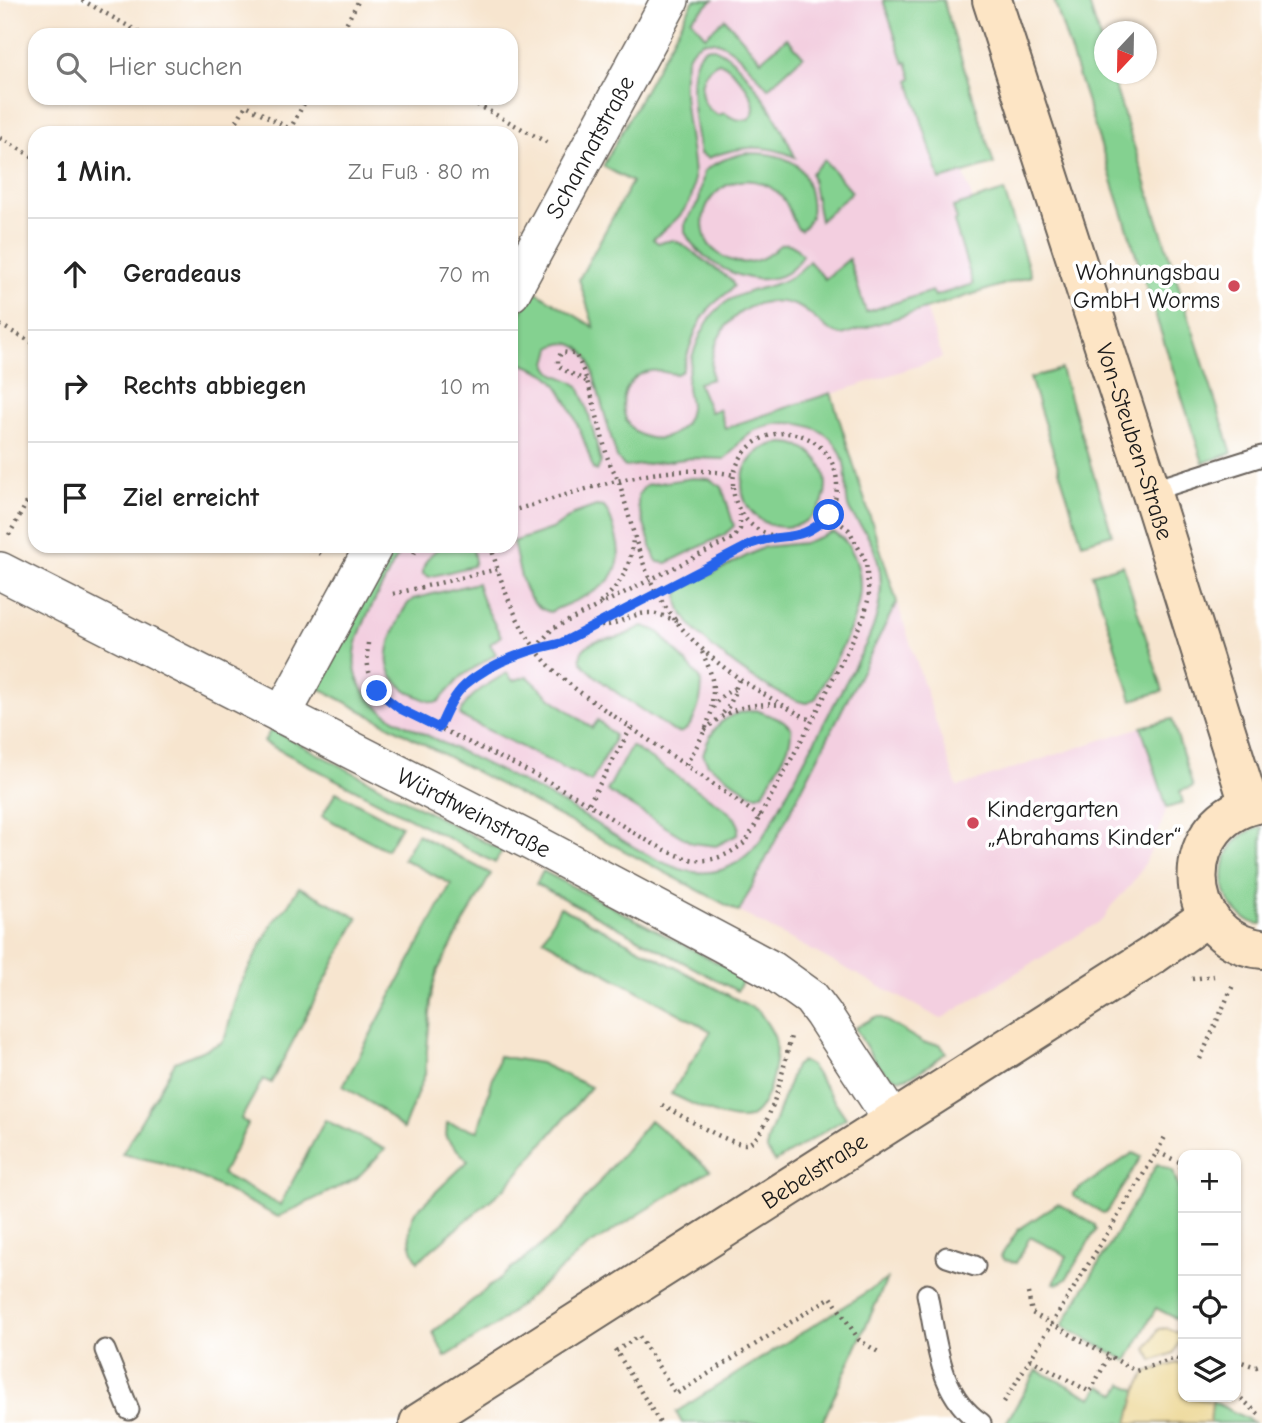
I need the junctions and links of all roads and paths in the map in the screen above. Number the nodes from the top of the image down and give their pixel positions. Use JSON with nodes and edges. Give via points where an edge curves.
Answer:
{"nodes":[{"id":1,"x":82,"y":0,"type":"edge"},
{"id":2,"x":359,"y":0,"type":"edge"},
{"id":3,"x":670,"y":0,"type":"edge"},
{"id":4,"x":992,"y":0,"type":"edge"},
{"id":5,"x":132,"y":28,"type":"edge"},
{"id":6,"x":344,"y":28,"type":"edge"},
{"id":7,"x":246,"y":105,"type":"joint"},
{"id":8,"x":303,"y":105,"type":"edge"},
{"id":9,"x":478,"y":105,"type":"edge"},
{"id":10,"x":234,"y":126,"type":"edge"},
{"id":11,"x":281,"y":126,"type":"edge"},
{"id":12,"x":292,"y":126,"type":"edge"},
{"id":13,"x":516,"y":126,"type":"edge"},
{"id":14,"x":518,"y":127,"type":"edge"},
{"id":15,"x":0,"y":138,"type":"edge"},
{"id":16,"x":28,"y":154,"type":"edge"},
{"id":17,"x":582,"y":162,"type":"junction"},
{"id":18,"x":518,"y":280,"type":"edge"},
{"id":19,"x":0,"y":325,"type":"edge"},
{"id":20,"x":28,"y":340,"type":"edge"},
{"id":21,"x":586,"y":381,"type":"junction"},
{"id":22,"x":1262,"y":456,"type":"edge"},
{"id":23,"x":734,"y":475,"type":"junction"},
{"id":24,"x":619,"y":481,"type":"junction"},
{"id":25,"x":1151,"y":491,"type":"junction"},
{"id":26,"x":28,"y":503,"type":"edge"},
{"id":27,"x":518,"y":509,"type":"edge"},
{"id":28,"x":740,"y":512,"type":"junction"},
{"id":29,"x":829,"y":515,"type":"junction"},
{"id":30,"x":634,"y":531,"type":"junction"},
{"id":31,"x":770,"y":536,"type":"junction"},
{"id":32,"x":370,"y":553,"type":"edge"},
{"id":33,"x":493,"y":553,"type":"edge"},
{"id":34,"x":3,"y":556,"type":"edge"},
{"id":35,"x":498,"y":569,"type":"junction"},
{"id":36,"x":652,"y":579,"type":"junction"},
{"id":37,"x":657,"y":593,"type":"junction"},
{"id":38,"x":391,"y":594,"type":"dead end"},
{"id":39,"x":594,"y":609,"type":"junction"},
{"id":40,"x":677,"y":621,"type":"junction"},
{"id":41,"x":593,"y":625,"type":"junction"},
{"id":42,"x":371,"y":636,"type":"dead end"},
{"id":43,"x":535,"y":648,"type":"junction"},
{"id":44,"x":700,"y":648,"type":"junction"},
{"id":45,"x":739,"y":680,"type":"junction"},
{"id":46,"x":735,"y":689,"type":"junction"},
{"id":47,"x":783,"y":706,"type":"junction"},
{"id":48,"x":710,"y":712,"type":"junction"},
{"id":49,"x":282,"y":715,"type":"junction"},
{"id":50,"x":719,"y":716,"type":"junction"},
{"id":51,"x":812,"y":721,"type":"junction"},
{"id":52,"x":439,"y":728,"type":"junction"},
{"id":53,"x":631,"y":728,"type":"junction"},
{"id":54,"x":705,"y":731,"type":"junction"},
{"id":55,"x":686,"y":765,"type":"junction"},
{"id":56,"x":589,"y":803,"type":"junction"},
{"id":57,"x":1256,"y":803,"type":"edge"},
{"id":58,"x":760,"y":817,"type":"junction"},
{"id":59,"x":1208,"y":916,"type":"junction"},
{"id":60,"x":1262,"y":949,"type":"edge"},
{"id":61,"x":1236,"y":979,"type":"dead end"},
{"id":62,"x":823,"y":1014,"type":"junction"},
{"id":63,"x":1200,"y":1059,"type":"dead end"},
{"id":64,"x":662,"y":1105,"type":"dead end"},
{"id":65,"x":893,"y":1121,"type":"junction"},
{"id":66,"x":1166,"y":1135,"type":"dead end"},
{"id":67,"x":1157,"y":1152,"type":"junction"},
{"id":68,"x":1178,"y":1162,"type":"edge"},
{"id":69,"x":947,"y":1257,"type":"dead end"},
{"id":70,"x":975,"y":1266,"type":"dead end"},
{"id":71,"x":1028,"y":1293,"type":"dead end"},
{"id":72,"x":927,"y":1294,"type":"dead end"},
{"id":73,"x":593,"y":1312,"type":"junction"},
{"id":74,"x":1050,"y":1325,"type":"junction"},
{"id":75,"x":105,"y":1350,"type":"dead end"},
{"id":76,"x":616,"y":1351,"type":"junction"},
{"id":77,"x":880,"y":1353,"type":"dead end"},
{"id":78,"x":1109,"y":1356,"type":"junction"},
{"id":79,"x":1030,"y":1359,"type":"junction"},
{"id":80,"x":1178,"y":1359,"type":"edge"},
{"id":81,"x":1241,"y":1362,"type":"edge"},
{"id":82,"x":1262,"y":1366,"type":"edge"},
{"id":83,"x":1241,"y":1398,"type":"edge"},
{"id":84,"x":1001,"y":1408,"type":"dead end"},
{"id":85,"x":129,"y":1410,"type":"dead end"},
{"id":86,"x":1262,"y":1417,"type":"edge"},
{"id":87,"x":419,"y":1423,"type":"edge"},
{"id":88,"x":660,"y":1423,"type":"edge"},
{"id":89,"x":981,"y":1423,"type":"edge"}],
"edges":[{"from":1,"to":5,"type":"path"},
{"from":2,"to":6,"type":"path"},
{"from":3,"to":17,"type":"street","name":"Schannatstraße"},
{"from":4,"to":25,"type":"street","name":"Von-Steuben-Straße"},
{"from":7,"to":10,"type":"path"},
{"from":7,"to":11,"type":"path"},
{"from":8,"to":12,"type":"path"},
{"from":9,"to":13,"type":"path"},
{"from":14,"to":17,"type":"path"},
{"from":15,"to":16,"type":"path"},
{"from":17,"to":18,"type":"street","name":"Schannatstraße"},
{"from":19,"to":20,"type":"path"},
{"from":21,"to":21,"type":"path","via":[[580,361],[562,352],[558,365]]},
{"from":21,"to":24,"type":"path"},
{"from":22,"to":25,"type":"lane"},
{"from":23,"to":24,"type":"path","via":[[692,470]]},
{"from":23,"to":28,"type":"path","via":[[733,495]]},
{"from":23,"to":29,"type":"path","via":[[750,446],[765,437],[782,433],[814,441],[834,467],[838,483]]},
{"from":24,"to":27,"type":"path"},
{"from":24,"to":30,"type":"path"},
{"from":25,"to":57,"type":"street","name":"Von-Steuben-Straße"},
{"from":26,"to":34,"type":"path"},
{"from":28,"to":31,"type":"path"},
{"from":28,"to":36,"type":"path","via":[[742,522],[735,537]]},
{"from":29,"to":31,"type":"path","via":[[801,535]]},
{"from":29,"to":51,"type":"path","via":[[858,543],[866,562],[869,596],[855,637]]},
{"from":30,"to":36,"type":"path"},
{"from":30,"to":39,"type":"path","via":[[633,553],[624,576]]},
{"from":31,"to":37,"type":"path"},
{"from":32,"to":49,"type":"street"},
{"from":33,"to":35,"type":"path"},
{"from":34,"to":49,"type":"street","name":"Würdtweinstraße"},
{"from":35,"to":38,"type":"path"},
{"from":35,"to":43,"type":"path"},
{"from":36,"to":37,"type":"path"},
{"from":36,"to":39,"type":"path"},
{"from":37,"to":40,"type":"path"},
{"from":37,"to":41,"type":"path"},
{"from":39,"to":43,"type":"path","via":[[552,629]]},
{"from":40,"to":41,"type":"path","via":[[650,613],[618,624]]},
{"from":40,"to":44,"type":"path"},
{"from":41,"to":43,"type":"path","via":[[561,643]]},
{"from":42,"to":52,"type":"path","via":[[367,661],[377,691],[400,709]]},
{"from":43,"to":52,"type":"path","via":[[464,686]]},
{"from":43,"to":53,"type":"path","via":[[560,676]]},
{"from":44,"to":45,"type":"path"},
{"from":44,"to":48,"type":"path","via":[[714,684]]},
{"from":45,"to":46,"type":"path"},
{"from":45,"to":47,"type":"path"},
{"from":46,"to":48,"type":"path","via":[[725,692]]},
{"from":46,"to":50,"type":"path","via":[[731,705]]},
{"from":47,"to":50,"type":"path","via":[[756,705]]},
{"from":47,"to":51,"type":"path"},
{"from":48,"to":54,"type":"path"},
{"from":49,"to":62,"type":"street","name":"Würdtweinstraße","via":[[772,970],[811,998]]},
{"from":50,"to":54,"type":"path"},
{"from":51,"to":58,"type":"path"},
{"from":52,"to":56,"type":"path"},
{"from":53,"to":55,"type":"path"},
{"from":53,"to":56,"type":"path"},
{"from":54,"to":55,"type":"path"},
{"from":55,"to":58,"type":"path"},
{"from":56,"to":58,"type":"path","via":[[664,848],[695,860],[731,853],[746,842]]},
{"from":57,"to":59,"type":"street","via":[[1228,814],[1201,850],[1196,872]]},
{"from":59,"to":60,"type":"street","via":[[1234,941]]},
{"from":59,"to":65,"type":"street","name":"Bebelstraße"},
{"from":61,"to":63,"type":"path"},
{"from":62,"to":64,"type":"path","via":[[791,1035],[777,1096],[748,1144],[733,1142]]},
{"from":62,"to":65,"type":"street","name":"Würdtweinstraße"},
{"from":65,"to":73,"type":"street","name":"Bebelstraße"},
{"from":66,"to":67,"type":"path"},
{"from":67,"to":68,"type":"path"},
{"from":67,"to":74,"type":"path"},
{"from":69,"to":70,"type":"lane"},
{"from":71,"to":74,"type":"path","via":[[1032,1313]]},
{"from":72,"to":89,"type":"lane","via":[[943,1374],[960,1404]]},
{"from":73,"to":76,"type":"path"},
{"from":73,"to":87,"type":"street","name":"Bebelstraße"},
{"from":74,"to":78,"type":"path"},
{"from":74,"to":79,"type":"path"},
{"from":75,"to":85,"type":"lane"},
{"from":76,"to":77,"type":"path","via":[[639,1336],[676,1394],[831,1297],[859,1340]]},
{"from":76,"to":88,"type":"path"},
{"from":78,"to":79,"type":"path","via":[[1090,1392]]},
{"from":78,"to":80,"type":"path","via":[[1136,1371]]},
{"from":79,"to":84,"type":"path"},
{"from":81,"to":82,"type":"path"},
{"from":83,"to":86,"type":"path"}]}
